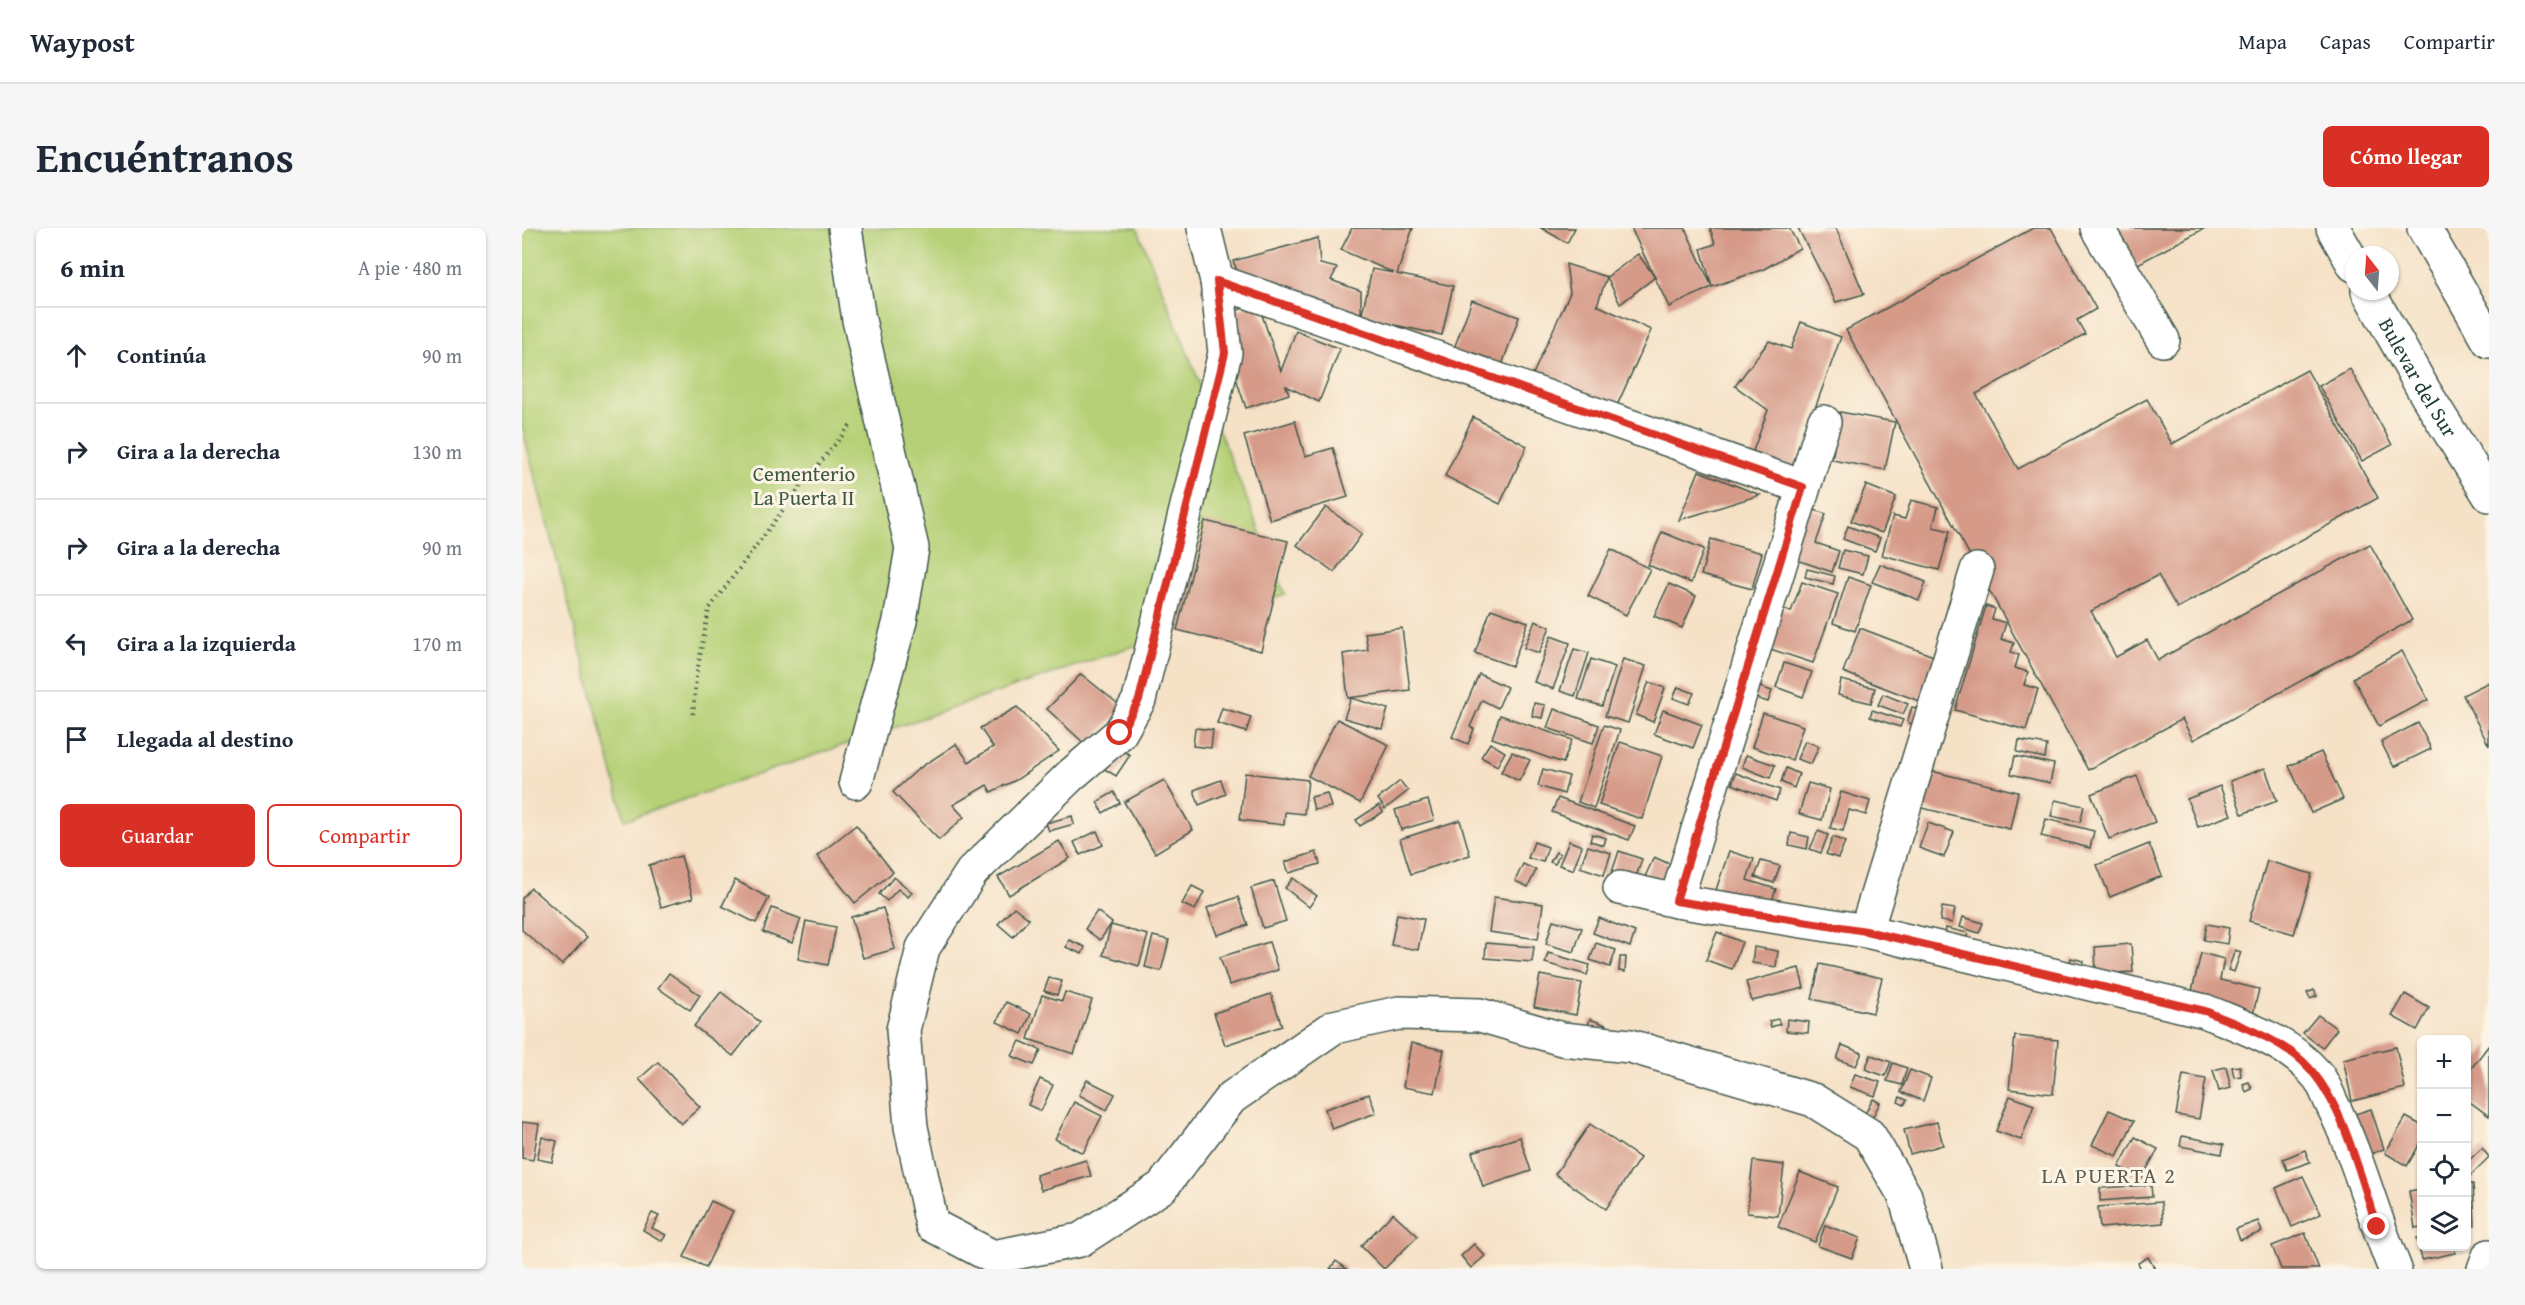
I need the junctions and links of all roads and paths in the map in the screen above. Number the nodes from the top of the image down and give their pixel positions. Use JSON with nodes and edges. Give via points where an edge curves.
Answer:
{"nodes":[{"id":1,"x":845,"y":228,"type":"edge"},
{"id":2,"x":1204,"y":228,"type":"edge"},
{"id":3,"x":2097,"y":228,"type":"edge"},
{"id":4,"x":2333,"y":228,"type":"edge"},
{"id":5,"x":2424,"y":228,"type":"edge"},
{"id":6,"x":2345,"y":250,"type":"edge"},
{"id":7,"x":1217,"y":281,"type":"junction"},
{"id":8,"x":2373,"y":300,"type":"edge"},
{"id":9,"x":2163,"y":340,"type":"dead end"},
{"id":10,"x":2489,"y":341,"type":"edge"},
{"id":11,"x":877,"y":393,"type":"junction"},
{"id":12,"x":1824,"y":422,"type":"dead end"},
{"id":13,"x":1803,"y":487,"type":"junction"},
{"id":14,"x":2489,"y":495,"type":"edge"},
{"id":15,"x":1977,"y":570,"type":"dead end"},
{"id":16,"x":693,"y":714,"type":"dead end"},
{"id":17,"x":856,"y":782,"type":"dead end"},
{"id":18,"x":1620,"y":888,"type":"dead end"},
{"id":19,"x":1676,"y":901,"type":"junction"},
{"id":20,"x":1866,"y":931,"type":"junction"},
{"id":21,"x":2489,"y":1257,"type":"edge"},
{"id":22,"x":1926,"y":1269,"type":"edge"},
{"id":23,"x":2395,"y":1269,"type":"edge"},
{"id":24,"x":2484,"y":1269,"type":"edge"}],
"edges":[{"from":1,"to":11,"type":"main road","via":[[859,320]]},
{"from":2,"to":7,"type":"main road"},
{"from":3,"to":9,"type":"main road"},
{"from":4,"to":6,"type":"main road"},
{"from":5,"to":10,"type":"main road"},
{"from":7,"to":13,"type":"main road"},
{"from":7,"to":22,"type":"main road","via":[[1225,353],[1139,700],[1120,733],[972,872],[922,948],[903,1030],[911,1127],[932,1225],[993,1257],[1080,1240],[1162,1187],[1231,1098],[1334,1027],[1399,1013],[1480,1015],[1562,1039],[1630,1046],[1813,1100],[1869,1135],[1905,1196]]},
{"from":8,"to":14,"type":"main road","name":"Bulevar del Sur"},
{"from":11,"to":16,"type":"path","via":[[709,609]]},
{"from":11,"to":17,"type":"main road","via":[[912,548],[900,621]]},
{"from":12,"to":13,"type":"main road"},
{"from":13,"to":19,"type":"main road"},
{"from":15,"to":20,"type":"main road"},
{"from":18,"to":19,"type":"main road"},
{"from":19,"to":20,"type":"main road"},
{"from":20,"to":23,"type":"main road","via":[[2205,1011],[2290,1050],[2317,1074],[2342,1124]]},
{"from":21,"to":24,"type":"main road"}]}
